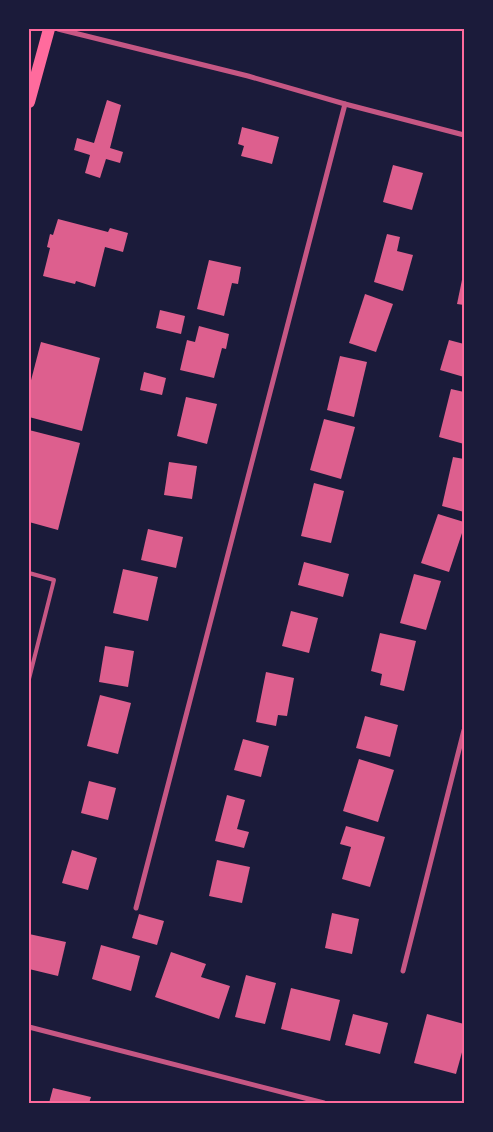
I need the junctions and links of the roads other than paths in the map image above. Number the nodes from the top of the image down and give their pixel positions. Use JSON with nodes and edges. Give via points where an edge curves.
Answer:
{"nodes":[{"id":1,"x":49,"y":29,"type":"edge"},
{"id":2,"x":58,"y":29,"type":"edge"},
{"id":3,"x":29,"y":102,"type":"edge"},
{"id":4,"x":345,"y":104,"type":"junction"},
{"id":5,"x":464,"y":135,"type":"edge"},
{"id":6,"x":29,"y":573,"type":"edge"},
{"id":7,"x":29,"y":679,"type":"edge"},
{"id":8,"x":464,"y":730,"type":"edge"},
{"id":9,"x":136,"y":908,"type":"dead end"},
{"id":10,"x":403,"y":971,"type":"dead end"},
{"id":11,"x":29,"y":1027,"type":"edge"},
{"id":12,"x":324,"y":1103,"type":"edge"}],
"edges":[{"from":1,"to":3,"type":"main road"},
{"from":2,"to":4,"type":"street","via":[[248,76]]},
{"from":4,"to":5,"type":"street"},
{"from":4,"to":9,"type":"street"},
{"from":6,"to":7,"type":"lane","via":[[54,580]]},
{"from":8,"to":10,"type":"street"},
{"from":11,"to":12,"type":"street"}]}
